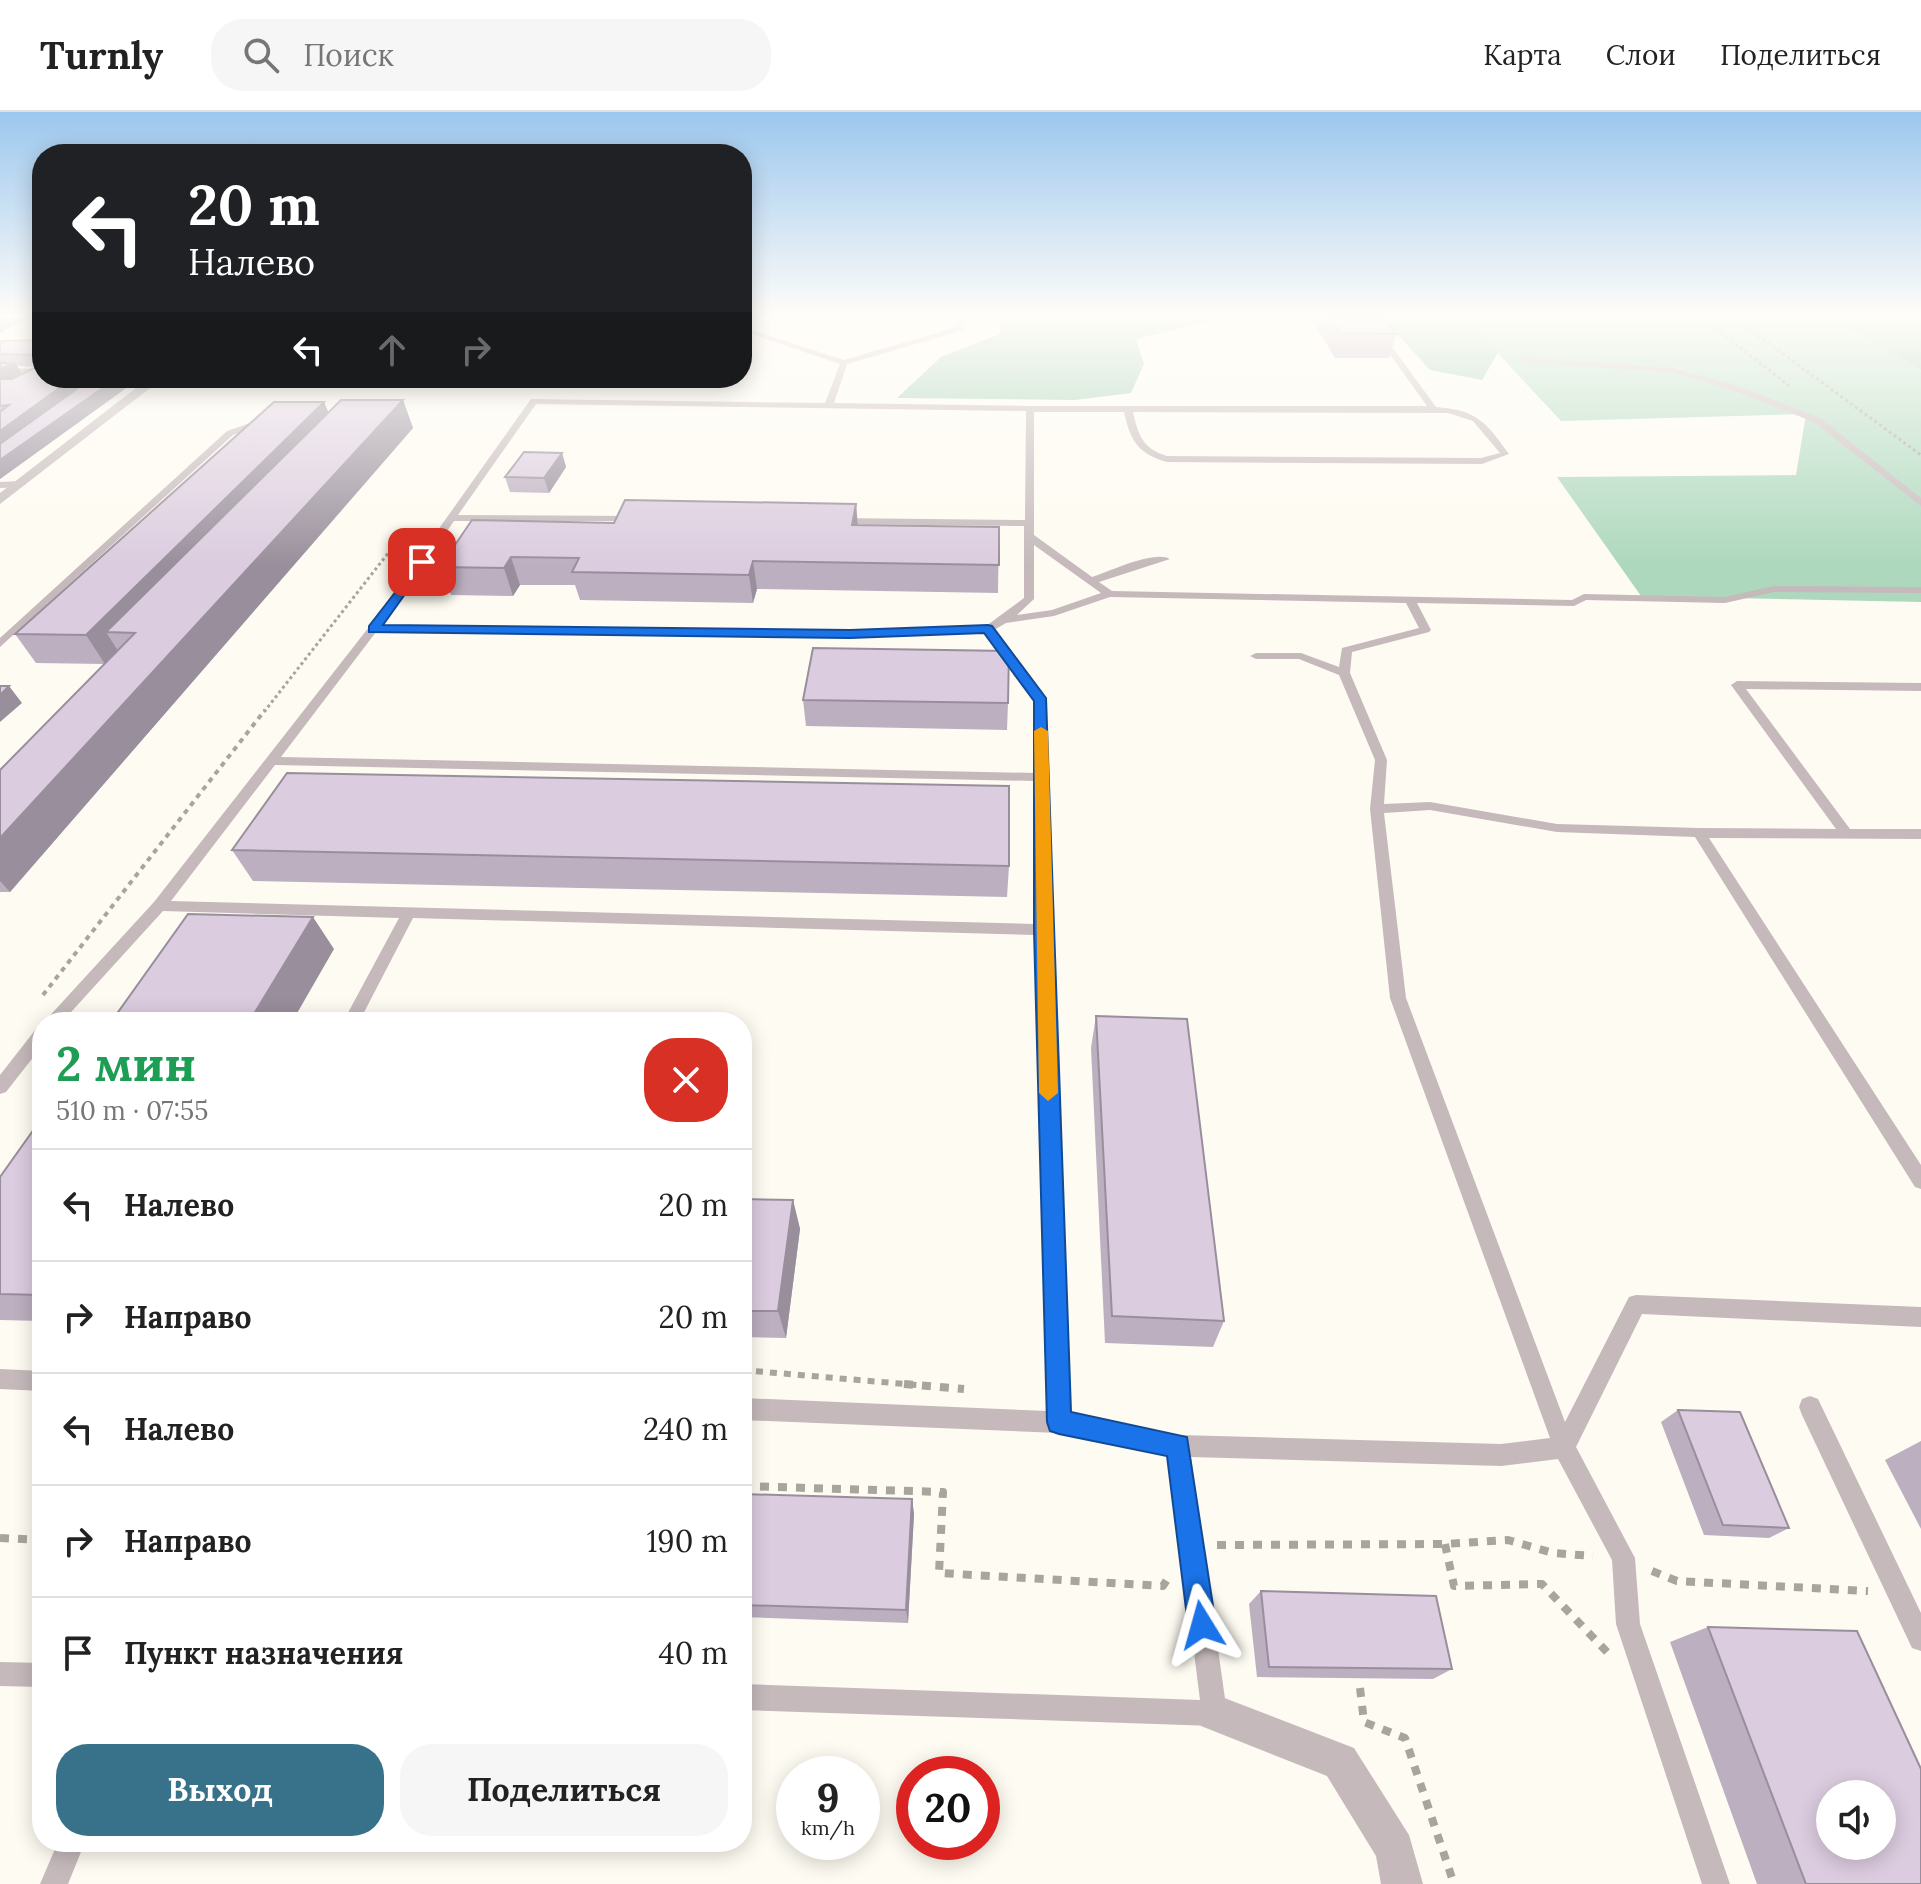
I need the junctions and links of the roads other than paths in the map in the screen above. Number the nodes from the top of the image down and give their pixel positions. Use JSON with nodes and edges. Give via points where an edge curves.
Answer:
{"nodes":[{"id":1,"x":128,"y":401,"type":"edge"},
{"id":2,"x":831,"y":401,"type":"edge"},
{"id":3,"x":1427,"y":401,"type":"edge"},
{"id":4,"x":1767,"y":401,"type":"edge"},
{"id":5,"x":829,"y":405,"type":"junction"},
{"id":6,"x":1030,"y":409,"type":"junction"},
{"id":7,"x":1128,"y":409,"type":"junction"},
{"id":8,"x":1433,"y":409,"type":"junction"},
{"id":9,"x":275,"y":421,"type":"edge"},
{"id":10,"x":21,"y":484,"type":"junction"},
{"id":11,"x":0,"y":485,"type":"edge"},
{"id":12,"x":0,"y":500,"type":"edge"},
{"id":13,"x":1921,"y":503,"type":"edge"},
{"id":14,"x":454,"y":518,"type":"junction"},
{"id":15,"x":646,"y":519,"type":"edge"},
{"id":16,"x":822,"y":521,"type":"edge"},
{"id":17,"x":1030,"y":523,"type":"junction"},
{"id":18,"x":1030,"y":537,"type":"junction"},
{"id":19,"x":1165,"y":559,"type":"dead end"},
{"id":20,"x":1091,"y":581,"type":"junction"},
{"id":21,"x":1921,"y":590,"type":"edge"},
{"id":22,"x":1109,"y":594,"type":"junction"},
{"id":23,"x":1410,"y":600,"type":"junction"},
{"id":24,"x":1003,"y":620,"type":"junction"},
{"id":25,"x":373,"y":629,"type":"junction"},
{"id":26,"x":988,"y":629,"type":"junction"},
{"id":27,"x":0,"y":644,"type":"edge"},
{"id":28,"x":1256,"y":656,"type":"dead end"},
{"id":29,"x":1344,"y":673,"type":"junction"},
{"id":30,"x":1921,"y":687,"type":"edge"},
{"id":31,"x":271,"y":761,"type":"junction"},
{"id":32,"x":1040,"y":777,"type":"junction"},
{"id":33,"x":1377,"y":809,"type":"junction"},
{"id":34,"x":1699,"y":833,"type":"junction"},
{"id":35,"x":1846,"y":833,"type":"junction"},
{"id":36,"x":1921,"y":834,"type":"edge"},
{"id":37,"x":159,"y":906,"type":"junction"},
{"id":38,"x":408,"y":914,"type":"junction"},
{"id":39,"x":1043,"y":930,"type":"junction"},
{"id":40,"x":61,"y":1012,"type":"edge"},
{"id":41,"x":356,"y":1012,"type":"edge"},
{"id":42,"x":32,"y":1047,"type":"edge"},
{"id":43,"x":0,"y":1087,"type":"edge"},
{"id":44,"x":1921,"y":1181,"type":"edge"},
{"id":45,"x":1921,"y":1317,"type":"edge"},
{"id":46,"x":0,"y":1379,"type":"edge"},
{"id":47,"x":32,"y":1381,"type":"edge"},
{"id":48,"x":1810,"y":1407,"type":"dead end"},
{"id":49,"x":752,"y":1409,"type":"edge"},
{"id":50,"x":1059,"y":1422,"type":"junction"},
{"id":51,"x":1179,"y":1446,"type":"junction"},
{"id":52,"x":1564,"y":1447,"type":"junction"},
{"id":53,"x":1921,"y":1639,"type":"edge"},
{"id":54,"x":0,"y":1674,"type":"edge"},
{"id":55,"x":32,"y":1675,"type":"edge"},
{"id":56,"x":752,"y":1697,"type":"edge"},
{"id":57,"x":1214,"y":1713,"type":"junction"},
{"id":58,"x":68,"y":1852,"type":"edge"},
{"id":59,"x":54,"y":1884,"type":"edge"},
{"id":60,"x":1402,"y":1884,"type":"edge"},
{"id":61,"x":1716,"y":1884,"type":"edge"}],
"edges":[{"from":1,"to":10,"type":"street"},
{"from":2,"to":5,"type":"lane"},
{"from":3,"to":8,"type":"lane"},
{"from":4,"to":13,"type":"lane","via":[[1817,420]]},
{"from":5,"to":6,"type":"lane"},
{"from":5,"to":14,"type":"lane","via":[[534,401]]},
{"from":6,"to":7,"type":"lane"},
{"from":6,"to":17,"type":"lane"},
{"from":7,"to":8,"type":"lane"},
{"from":7,"to":8,"type":"lane","via":[[1141,447],[1148,455],[1167,459],[1482,461],[1505,454],[1466,411]]},
{"from":9,"to":27,"type":"lane","via":[[230,433]]},
{"from":10,"to":11,"type":"lane"},
{"from":10,"to":12,"type":"street"},
{"from":14,"to":15,"type":"lane"},
{"from":14,"to":25,"type":"lane"},
{"from":16,"to":17,"type":"lane"},
{"from":17,"to":18,"type":"lane"},
{"from":18,"to":20,"type":"lane"},
{"from":18,"to":24,"type":"lane","via":[[1029,599]]},
{"from":19,"to":20,"type":"lane"},
{"from":20,"to":22,"type":"lane"},
{"from":21,"to":23,"type":"lane","via":[[1774,589],[1725,600],[1584,597],[1574,603]]},
{"from":22,"to":23,"type":"lane"},
{"from":22,"to":24,"type":"lane","via":[[1054,613]]},
{"from":23,"to":29,"type":"lane","via":[[1425,630],[1346,650]]},
{"from":24,"to":26,"type":"lane"},
{"from":25,"to":26,"type":"lane","via":[[850,634]]},
{"from":25,"to":31,"type":"lane"},
{"from":26,"to":32,"type":"lane","via":[[1041,701]]},
{"from":28,"to":29,"type":"lane","via":[[1301,656]]},
{"from":29,"to":33,"type":"lane","via":[[1381,760]]},
{"from":30,"to":35,"type":"lane","via":[[1737,685]]},
{"from":31,"to":32,"type":"lane"},
{"from":31,"to":37,"type":"lane"},
{"from":32,"to":39,"type":"lane"},
{"from":33,"to":34,"type":"lane","via":[[1430,806],[1557,828]]},
{"from":33,"to":52,"type":"lane","via":[[1398,998]]},
{"from":34,"to":35,"type":"lane"},
{"from":34,"to":44,"type":"lane"},
{"from":35,"to":36,"type":"lane"},
{"from":37,"to":38,"type":"lane"},
{"from":37,"to":40,"type":"lane"},
{"from":38,"to":39,"type":"lane"},
{"from":38,"to":41,"type":"lane"},
{"from":39,"to":50,"type":"lane"},
{"from":42,"to":43,"type":"lane"},
{"from":45,"to":52,"type":"lane","via":[[1636,1304]]},
{"from":46,"to":47,"type":"lane"},
{"from":48,"to":53,"type":"lane"},
{"from":49,"to":50,"type":"lane"},
{"from":50,"to":51,"type":"lane"},
{"from":51,"to":52,"type":"lane","via":[[1501,1455]]},
{"from":51,"to":57,"type":"lane"},
{"from":52,"to":61,"type":"lane","via":[[1623,1558],[1628,1624]]},
{"from":54,"to":55,"type":"lane"},
{"from":56,"to":57,"type":"lane"},
{"from":57,"to":60,"type":"street","via":[[1340,1762],[1395,1849]]},
{"from":58,"to":59,"type":"lane"}]}
